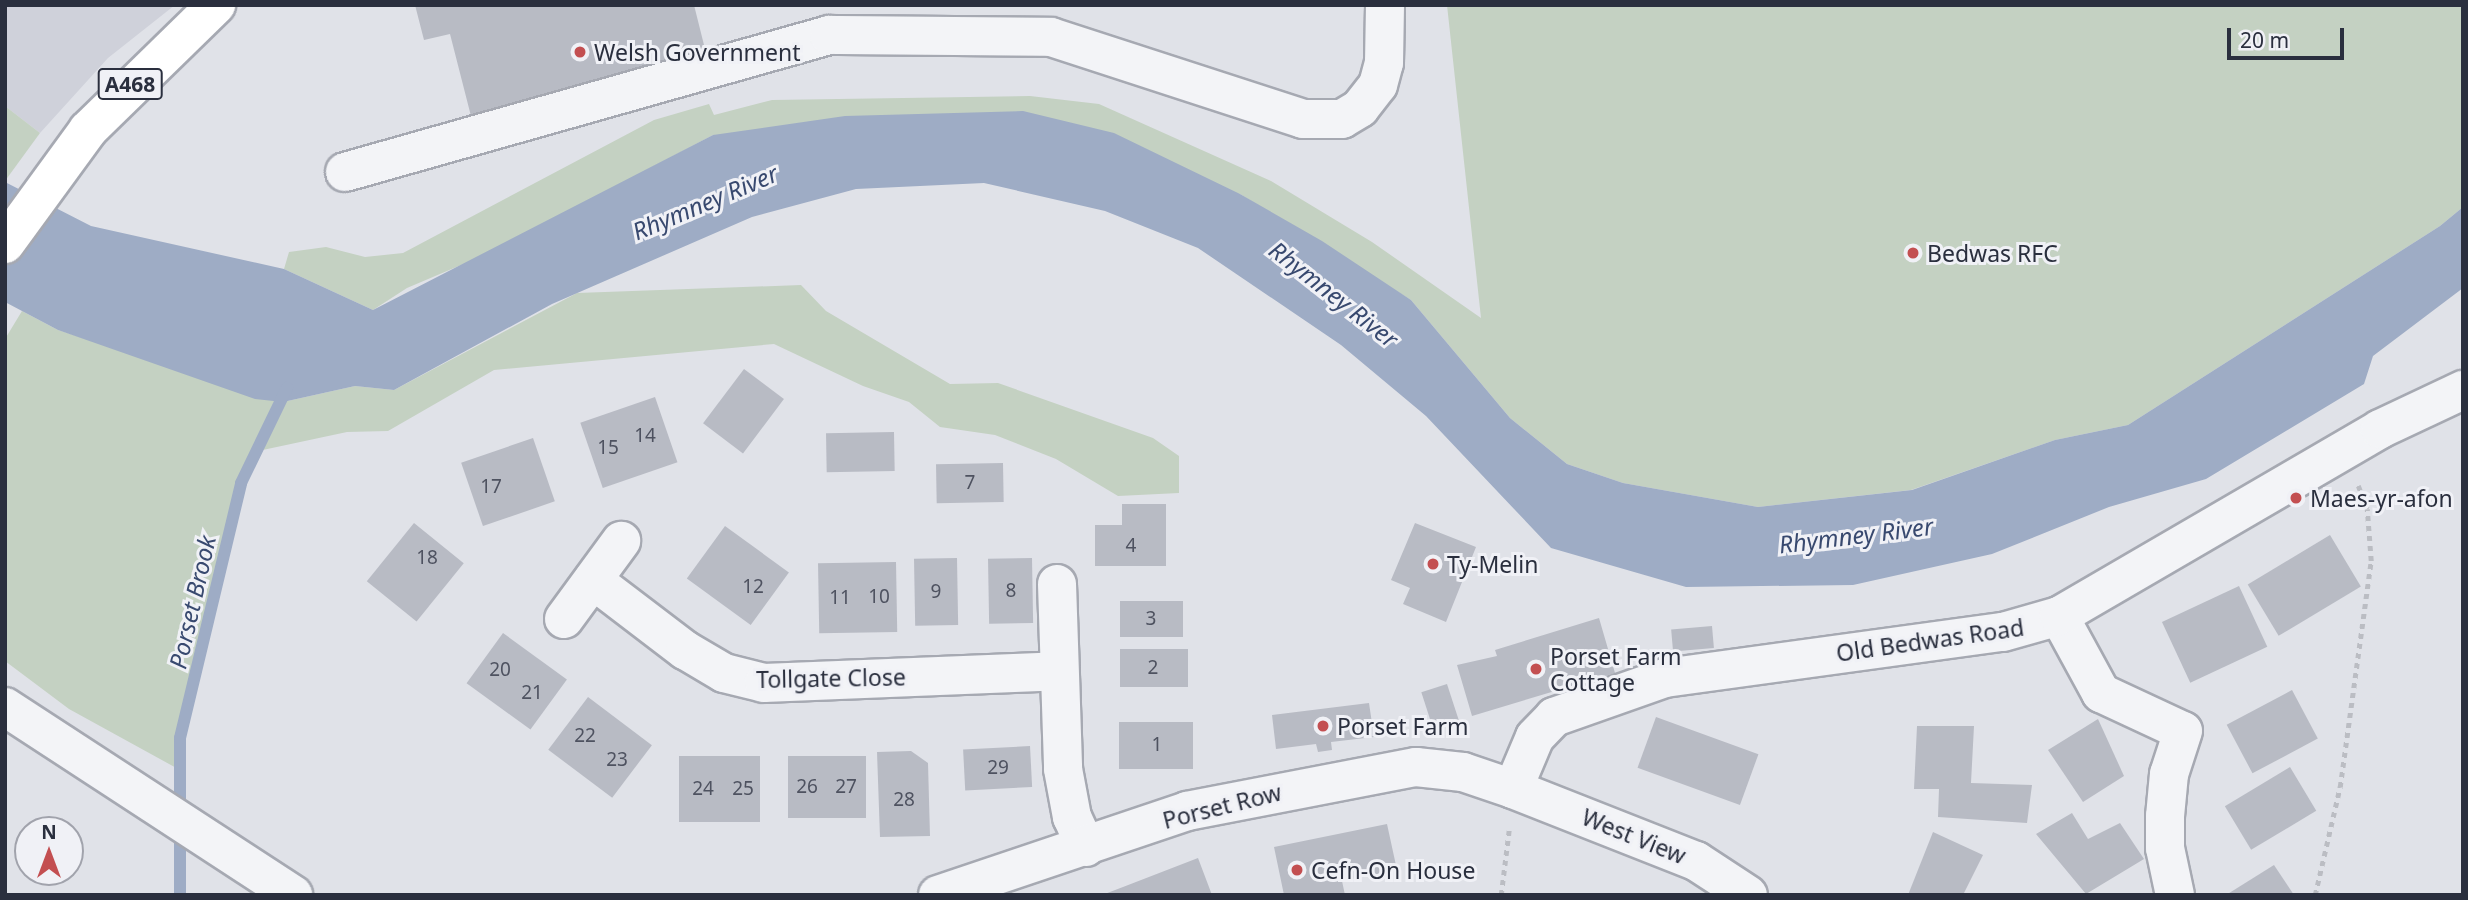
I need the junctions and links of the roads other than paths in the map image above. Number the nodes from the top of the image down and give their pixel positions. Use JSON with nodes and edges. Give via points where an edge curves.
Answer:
{"nodes":[{"id":1,"x":216,"y":5,"type":"edge"},
{"id":2,"x":1385,"y":5,"type":"edge"},
{"id":3,"x":345,"y":172,"type":"dead end"},
{"id":4,"x":5,"y":244,"type":"edge"},
{"id":5,"x":2463,"y":390,"type":"edge"},
{"id":6,"x":621,"y":541,"type":"dead end"},
{"id":7,"x":593,"y":580,"type":"junction"},
{"id":8,"x":1057,"y":584,"type":"dead end"},
{"id":9,"x":2059,"y":616,"type":"junction"},
{"id":10,"x":564,"y":619,"type":"dead end"},
{"id":11,"x":1058,"y":671,"type":"junction"},
{"id":12,"x":5,"y":708,"type":"edge"},
{"id":13,"x":5,"y":742,"type":"edge"},
{"id":14,"x":86,"y":761,"type":"junction"},
{"id":15,"x":1514,"y":789,"type":"junction"},
{"id":16,"x":1086,"y":847,"type":"junction"},
{"id":17,"x":1749,"y":894,"type":"edge"},
{"id":18,"x":293,"y":895,"type":"edge"},
{"id":19,"x":938,"y":895,"type":"edge"},
{"id":20,"x":2175,"y":895,"type":"edge"}],
"edges":[{"from":1,"to":4,"type":"main road","number":"A468","via":[[119,95],[54,172]]},
{"from":2,"to":3,"type":"street","via":[[1384,63],[1378,85],[1360,107],[1342,118],[1303,118],[1051,37],[829,35]]},
{"from":5,"to":9,"type":"street","name":"Old Bedwas Road","via":[[2345,449]]},
{"from":6,"to":7,"type":"street"},
{"from":7,"to":10,"type":"street"},
{"from":7,"to":11,"type":"street","name":"Tollgate Close","via":[[685,650],[724,673],[764,683]]},
{"from":8,"to":11,"type":"street"},
{"from":9,"to":15,"type":"street","name":"Old Bedwas Road","via":[[2003,632],[1665,678],[1554,717],[1535,737]]},
{"from":9,"to":20,"type":"street","via":[[2101,693],[2183,731],[2169,774],[2165,816],[2165,848]]},
{"from":11,"to":16,"type":"street","via":[[1066,792]]},
{"from":12,"to":14,"type":"street"},
{"from":13,"to":14,"type":"street"},
{"from":14,"to":18,"type":"street"},
{"from":15,"to":16,"type":"street","name":"Porset Row","via":[[1442,768],[1391,768],[1198,808]]},
{"from":15,"to":17,"type":"street","name":"West View","via":[[1696,861]]},
{"from":16,"to":19,"type":"street","name":"Porset Row"}]}
